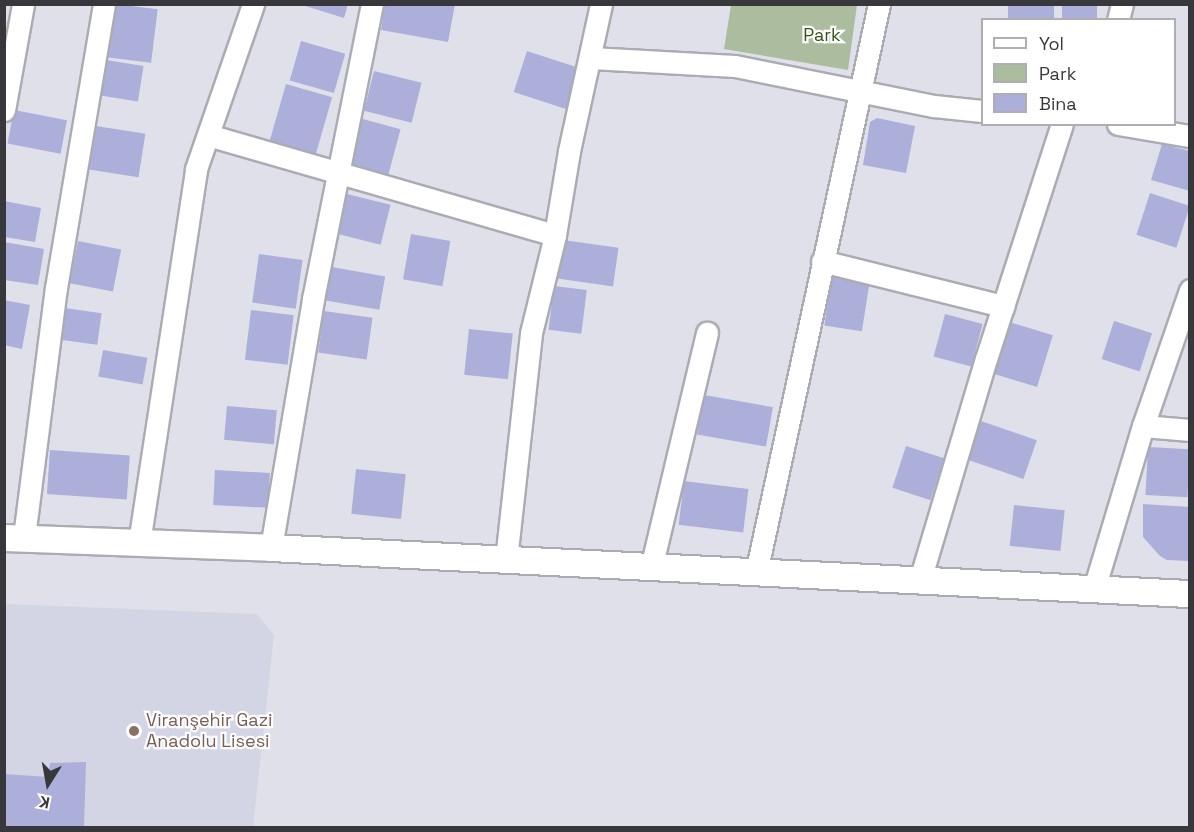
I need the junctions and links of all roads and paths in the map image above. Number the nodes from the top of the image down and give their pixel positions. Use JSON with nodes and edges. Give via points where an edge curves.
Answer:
{"nodes":[{"id":1,"x":23,"y":4,"type":"edge"},
{"id":2,"x":104,"y":4,"type":"edge"},
{"id":3,"x":253,"y":4,"type":"edge"},
{"id":4,"x":372,"y":4,"type":"edge"},
{"id":5,"x":601,"y":4,"type":"edge"},
{"id":6,"x":879,"y":4,"type":"edge"},
{"id":7,"x":591,"y":58,"type":"junction"},
{"id":8,"x":861,"y":92,"type":"junction"},
{"id":9,"x":4,"y":110,"type":"edge"},
{"id":10,"x":981,"y":111,"type":"edge"},
{"id":11,"x":1061,"y":126,"type":"edge"},
{"id":12,"x":1130,"y":126,"type":"edge"},
{"id":13,"x":208,"y":135,"type":"junction"},
{"id":14,"x":1190,"y":136,"type":"edge"},
{"id":15,"x":338,"y":172,"type":"junction"},
{"id":16,"x":555,"y":235,"type":"junction"},
{"id":17,"x":822,"y":261,"type":"junction"},
{"id":18,"x":1190,"y":290,"type":"edge"},
{"id":19,"x":1003,"y":306,"type":"junction"},
{"id":20,"x":707,"y":333,"type":"dead end"},
{"id":21,"x":1143,"y":426,"type":"junction"},
{"id":22,"x":1190,"y":430,"type":"edge"},
{"id":23,"x":14,"y":538,"type":"edge"},
{"id":24,"x":139,"y":543,"type":"junction"},
{"id":25,"x":272,"y":548,"type":"junction"},
{"id":26,"x":506,"y":560,"type":"junction"},
{"id":27,"x":651,"y":568,"type":"junction"},
{"id":28,"x":756,"y":573,"type":"junction"},
{"id":29,"x":920,"y":580,"type":"junction"},
{"id":30,"x":1094,"y":589,"type":"junction"},
{"id":31,"x":1190,"y":594,"type":"edge"}],
"edges":[{"from":1,"to":9,"type":"street"},
{"from":2,"to":23,"type":"street"},
{"from":3,"to":13,"type":"street"},
{"from":4,"to":15,"type":"street"},
{"from":5,"to":7,"type":"street"},
{"from":6,"to":8,"type":"street"},
{"from":7,"to":8,"type":"street","via":[[735,66]]},
{"from":7,"to":16,"type":"street","via":[[569,151]]},
{"from":8,"to":10,"type":"street"},
{"from":8,"to":17,"type":"street"},
{"from":11,"to":19,"type":"street"},
{"from":12,"to":14,"type":"street"},
{"from":13,"to":15,"type":"street"},
{"from":13,"to":24,"type":"street","via":[[196,169]]},
{"from":15,"to":16,"type":"street"},
{"from":15,"to":25,"type":"street"},
{"from":16,"to":26,"type":"street","via":[[531,333]]},
{"from":17,"to":19,"type":"street"},
{"from":17,"to":28,"type":"street"},
{"from":18,"to":21,"type":"street"},
{"from":19,"to":29,"type":"street"},
{"from":20,"to":27,"type":"street"},
{"from":21,"to":22,"type":"street"},
{"from":21,"to":30,"type":"street"},
{"from":23,"to":24,"type":"street"},
{"from":24,"to":25,"type":"street"},
{"from":25,"to":26,"type":"street"},
{"from":26,"to":27,"type":"street"},
{"from":27,"to":28,"type":"street"},
{"from":28,"to":29,"type":"street"},
{"from":29,"to":30,"type":"street"},
{"from":30,"to":31,"type":"street"}]}
